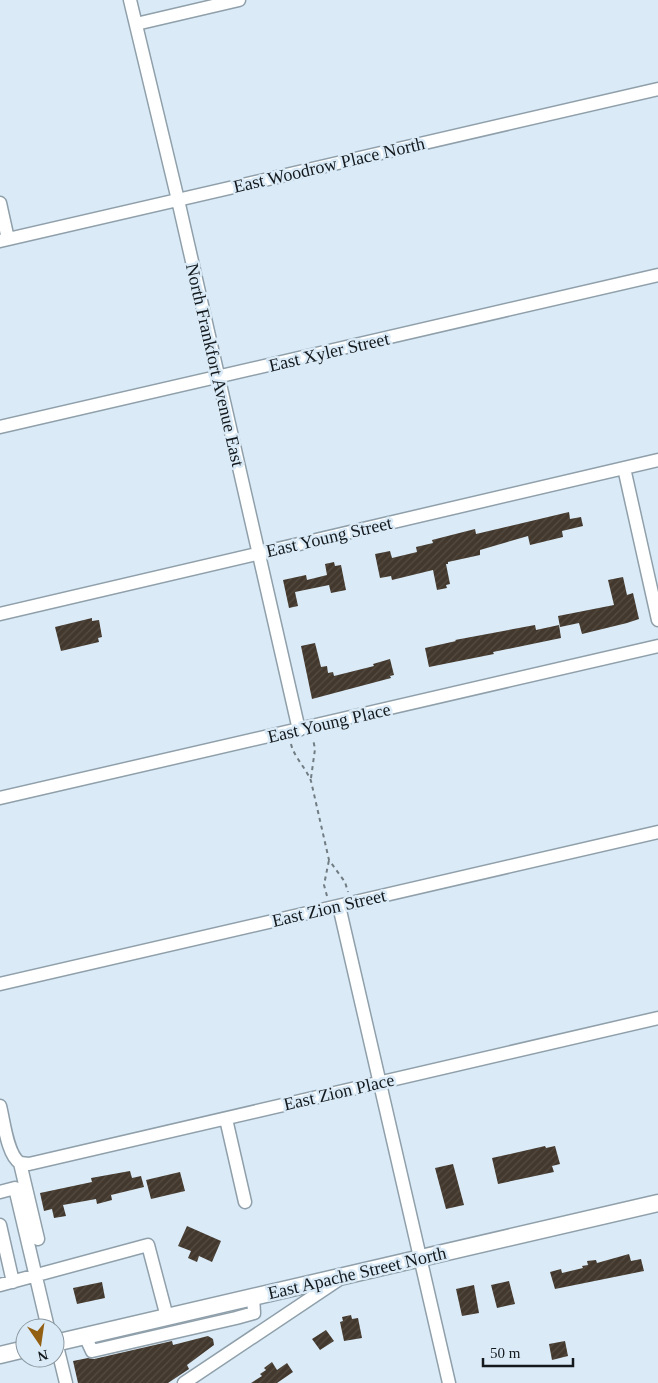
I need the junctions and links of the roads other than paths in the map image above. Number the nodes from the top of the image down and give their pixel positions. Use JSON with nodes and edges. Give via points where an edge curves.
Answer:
{"nodes":[{"id":1,"x":130,"y":0,"type":"edge"},
{"id":2,"x":239,"y":0,"type":"edge"},
{"id":3,"x":136,"y":24,"type":"junction"},
{"id":4,"x":658,"y":89,"type":"edge"},
{"id":5,"x":178,"y":200,"type":"junction"},
{"id":6,"x":0,"y":203,"type":"edge"},
{"id":7,"x":4,"y":240,"type":"edge"},
{"id":8,"x":658,"y":275,"type":"edge"},
{"id":9,"x":218,"y":377,"type":"junction"},
{"id":10,"x":0,"y":427,"type":"edge"},
{"id":11,"x":658,"y":460,"type":"edge"},
{"id":12,"x":624,"y":468,"type":"junction"},
{"id":13,"x":258,"y":554,"type":"junction"},
{"id":14,"x":0,"y":614,"type":"edge"},
{"id":15,"x":658,"y":620,"type":"edge"},
{"id":16,"x":658,"y":646,"type":"edge"},
{"id":17,"x":299,"y":730,"type":"junction"},
{"id":18,"x":0,"y":798,"type":"edge"},
{"id":19,"x":658,"y":832,"type":"edge"},
{"id":20,"x":339,"y":906,"type":"junction"},
{"id":21,"x":0,"y":984,"type":"edge"},
{"id":22,"x":658,"y":1018,"type":"edge"},
{"id":23,"x":380,"y":1082,"type":"junction"},
{"id":24,"x":0,"y":1106,"type":"edge"},
{"id":25,"x":226,"y":1119,"type":"junction"},
{"id":26,"x":20,"y":1164,"type":"junction"},
{"id":27,"x":0,"y":1192,"type":"edge"},
{"id":28,"x":245,"y":1202,"type":"dead end"},
{"id":29,"x":658,"y":1203,"type":"edge"},
{"id":30,"x":0,"y":1225,"type":"edge"},
{"id":31,"x":38,"y":1240,"type":"dead end"},
{"id":32,"x":419,"y":1259,"type":"junction"},
{"id":33,"x":36,"y":1276,"type":"junction"},
{"id":34,"x":342,"y":1277,"type":"junction"},
{"id":35,"x":13,"y":1282,"type":"junction"},
{"id":36,"x":0,"y":1285,"type":"edge"},
{"id":37,"x":253,"y":1305,"type":"junction"},
{"id":38,"x":167,"y":1317,"type":"junction"},
{"id":39,"x":48,"y":1318,"type":"edge"},
{"id":40,"x":85,"y":1336,"type":"junction"},
{"id":41,"x":65,"y":1337,"type":"edge"},
{"id":42,"x":15,"y":1352,"type":"edge"},
{"id":43,"x":0,"y":1355,"type":"edge"},
{"id":44,"x":62,"y":1368,"type":"edge"},
{"id":45,"x":66,"y":1383,"type":"edge"},
{"id":46,"x":184,"y":1383,"type":"edge"},
{"id":47,"x":449,"y":1383,"type":"edge"}],
"edges":[{"from":1,"to":3,"type":"street","name":"North Frankfort Avenue East"},
{"from":2,"to":3,"type":"street"},
{"from":3,"to":5,"type":"street","name":"North Frankfort Avenue East"},
{"from":4,"to":5,"type":"street","name":"East Woodrow Place North"},
{"from":5,"to":7,"type":"street","name":"East Woodrow Place North"},
{"from":5,"to":9,"type":"street","name":"North Frankfort Avenue East"},
{"from":6,"to":7,"type":"street"},
{"from":8,"to":9,"type":"street","name":"East Xyler Street"},
{"from":9,"to":10,"type":"street","name":"East Xyler Street"},
{"from":9,"to":13,"type":"street","name":"North Frankfort Avenue East"},
{"from":11,"to":12,"type":"street","name":"East Young Street"},
{"from":12,"to":13,"type":"street","name":"East Young Street"},
{"from":12,"to":15,"type":"street"},
{"from":13,"to":14,"type":"street","name":"East Young Street"},
{"from":13,"to":17,"type":"street","name":"North Frankfort Avenue East"},
{"from":16,"to":17,"type":"street","name":"East Young Place"},
{"from":17,"to":18,"type":"street","name":"East Young Place"},
{"from":19,"to":20,"type":"street","name":"East Zion Street"},
{"from":20,"to":21,"type":"street","name":"East Zion Street"},
{"from":20,"to":23,"type":"street"},
{"from":22,"to":23,"type":"street","name":"East Zion Place"},
{"from":23,"to":25,"type":"street","name":"East Zion Place"},
{"from":23,"to":32,"type":"street"},
{"from":24,"to":26,"type":"street","via":[[11,1153]]},
{"from":25,"to":26,"type":"street","name":"East Zion Place"},
{"from":25,"to":28,"type":"street"},
{"from":26,"to":31,"type":"street"},
{"from":27,"to":33,"type":"street","via":[[15,1188]]},
{"from":29,"to":32,"type":"main road","name":"East Apache Street North"},
{"from":30,"to":35,"type":"street"},
{"from":32,"to":34,"type":"main road","name":"East Apache Street North"},
{"from":32,"to":47,"type":"street"},
{"from":33,"to":35,"type":"street"},
{"from":33,"to":38,"type":"street","via":[[148,1245]]},
{"from":33,"to":39,"type":"street"},
{"from":34,"to":37,"type":"main road","name":"East Apache Street North"},
{"from":34,"to":46,"type":"street"},
{"from":35,"to":36,"type":"street"},
{"from":37,"to":38,"type":"main road","name":"East Apache Street North"},
{"from":37,"to":40,"type":"street","via":[[92,1351]]},
{"from":38,"to":40,"type":"main road","name":"East Apache Street North"},
{"from":40,"to":41,"type":"main road","name":"East Apache Street North"},
{"from":42,"to":43,"type":"main road"},
{"from":44,"to":45,"type":"street"}]}
